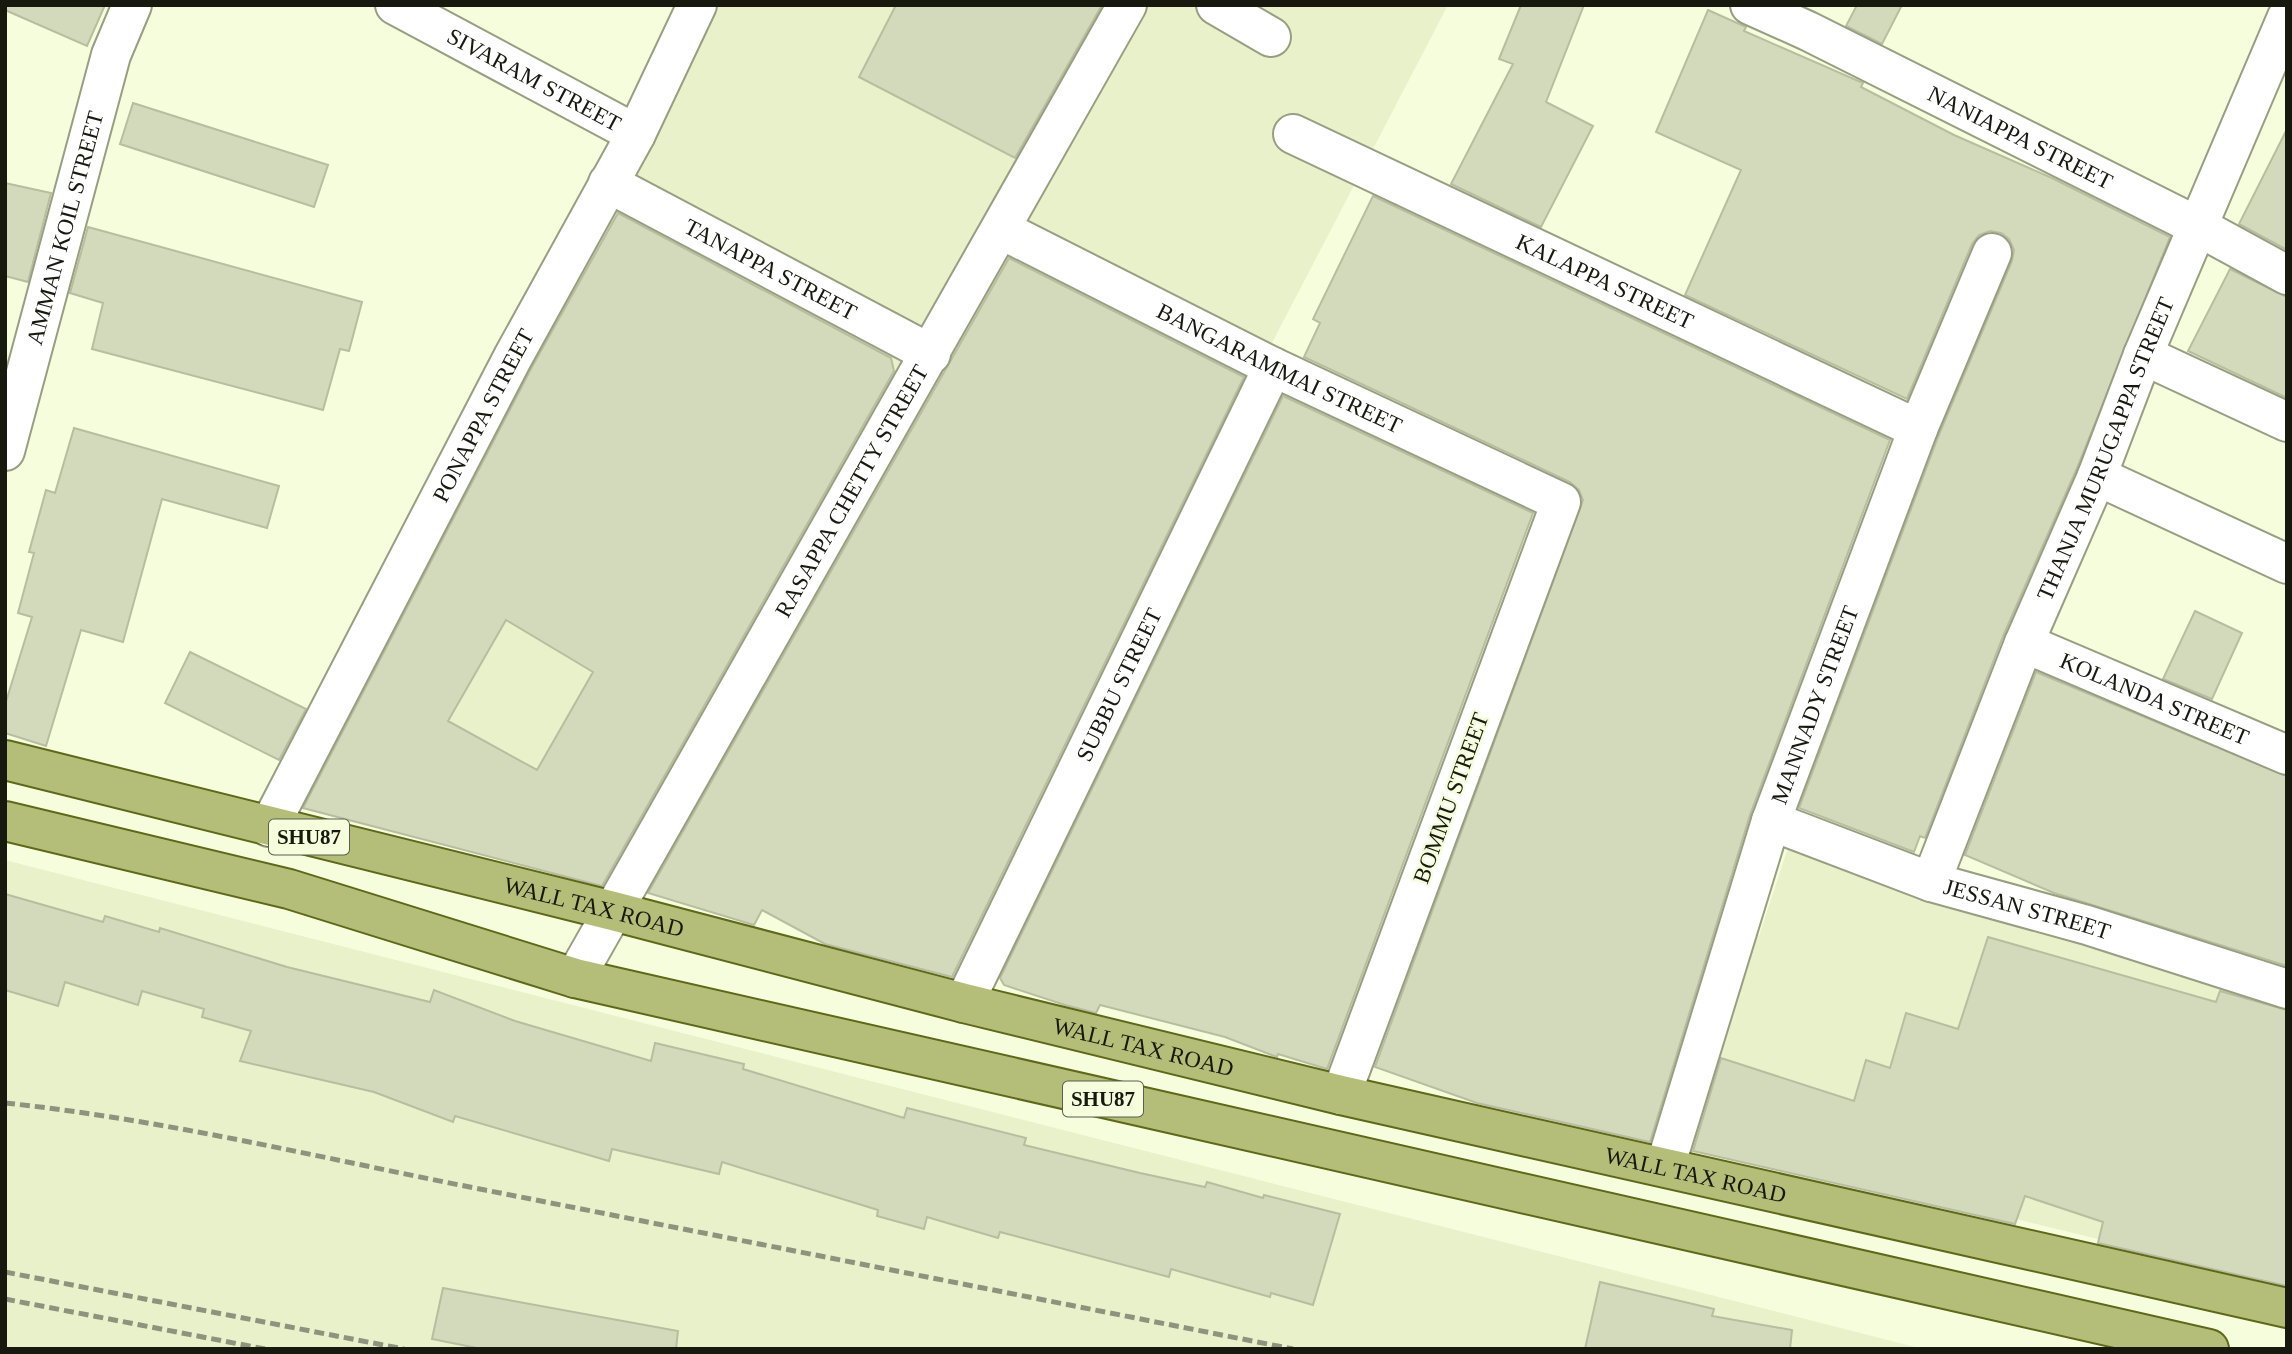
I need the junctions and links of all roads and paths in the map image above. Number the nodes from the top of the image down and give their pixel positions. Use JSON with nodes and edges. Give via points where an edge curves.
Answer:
{"nodes":[{"id":1,"x":132,"y":5,"type":"edge"},
{"id":2,"x":395,"y":5,"type":"edge"},
{"id":3,"x":697,"y":5,"type":"edge"},
{"id":4,"x":1127,"y":5,"type":"edge"},
{"id":5,"x":1216,"y":5,"type":"edge"},
{"id":6,"x":1749,"y":5,"type":"edge"},
{"id":7,"x":2287,"y":17,"type":"edge"},
{"id":8,"x":1271,"y":37,"type":"dead end"},
{"id":9,"x":2276,"y":77,"type":"edge"},
{"id":10,"x":636,"y":134,"type":"junction"},
{"id":11,"x":1293,"y":134,"type":"dead end"},
{"id":12,"x":608,"y":183,"type":"junction"},
{"id":13,"x":2197,"y":226,"type":"junction"},
{"id":14,"x":1002,"y":230,"type":"junction"},
{"id":15,"x":1992,"y":253,"type":"dead end"},
{"id":16,"x":2287,"y":275,"type":"edge"},
{"id":17,"x":931,"y":354,"type":"junction"},
{"id":18,"x":2143,"y":355,"type":"junction"},
{"id":19,"x":1273,"y":367,"type":"junction"},
{"id":20,"x":2287,"y":422,"type":"edge"},
{"id":21,"x":1917,"y":429,"type":"junction"},
{"id":22,"x":5,"y":451,"type":"edge"},
{"id":23,"x":2097,"y":476,"type":"junction"},
{"id":24,"x":1561,"y":502,"type":"joint"},
{"id":25,"x":2287,"y":564,"type":"edge"},
{"id":26,"x":2024,"y":643,"type":"junction"},
{"id":27,"x":2287,"y":755,"type":"edge"},
{"id":28,"x":5,"y":761,"type":"edge"},
{"id":29,"x":5,"y":821,"type":"edge"},
{"id":30,"x":1771,"y":821,"type":"junction"},
{"id":31,"x":269,"y":827,"type":"junction"},
{"id":32,"x":1931,"y":882,"type":"junction"},
{"id":33,"x":613,"y":911,"type":"junction"},
{"id":34,"x":575,"y":978,"type":"junction"},
{"id":35,"x":2287,"y":989,"type":"edge"},
{"id":36,"x":964,"y":1003,"type":"junction"},
{"id":37,"x":1341,"y":1095,"type":"junction"},
{"id":38,"x":1665,"y":1167,"type":"junction"},
{"id":39,"x":2287,"y":1308,"type":"edge"},
{"id":40,"x":2209,"y":1349,"type":"edge"}],
"edges":[{"from":1,"to":22,"type":"street","name":"AMMAN KOIL STREET","via":[[111,55]]},
{"from":2,"to":10,"type":"street","name":"SIVARAM STREET"},
{"from":3,"to":10,"type":"street","name":"PONAPPA STREET"},
{"from":4,"to":14,"type":"street","name":"RASAPPA CHETTY STREET"},
{"from":5,"to":8,"type":"street"},
{"from":6,"to":13,"type":"street","name":"NANIAPPA STREET"},
{"from":7,"to":9,"type":"street","name":"THANJA MURUGAPPA STREET"},
{"from":9,"to":13,"type":"street","name":"THANJA MURUGAPPA STREET"},
{"from":10,"to":12,"type":"street","name":"PONAPPA STREET"},
{"from":11,"to":21,"type":"street","name":"KALAPPA STREET"},
{"from":12,"to":17,"type":"street","name":"TANAPPA STREET"},
{"from":12,"to":31,"type":"street","name":"PONAPPA STREET"},
{"from":13,"to":16,"type":"street","name":"NANIAPPA STREET"},
{"from":13,"to":18,"type":"street","name":"THANJA MURUGAPPA STREET"},
{"from":14,"to":17,"type":"street","name":"RASAPPA CHETTY STREET"},
{"from":14,"to":19,"type":"street","name":"BANGARAMMAI STREET"},
{"from":15,"to":21,"type":"street","name":"MANNADY STREET"},
{"from":17,"to":33,"type":"street","name":"RASAPPA CHETTY STREET"},
{"from":18,"to":20,"type":"street"},
{"from":18,"to":23,"type":"street","name":"THANJA MURUGAPPA STREET"},
{"from":19,"to":24,"type":"street","name":"BANGARAMMAI STREET"},
{"from":19,"to":36,"type":"street","name":"SUBBU STREET"},
{"from":21,"to":30,"type":"street","name":"MANNADY STREET"},
{"from":23,"to":25,"type":"street"},
{"from":23,"to":26,"type":"street","name":"THANJA MURUGAPPA STREET"},
{"from":24,"to":37,"type":"street","name":"BOMMU STREET"},
{"from":26,"to":27,"type":"street","name":"KOLANDA STREET"},
{"from":26,"to":32,"type":"street","name":"THANJA MURUGAPPA STREET"},
{"from":28,"to":31,"type":"main road","name":"WALL TAX ROAD","number":"SHU87"},
{"from":29,"to":34,"type":"main road","number":"SHU87","via":[[289,889]]},
{"from":30,"to":32,"type":"street","name":"JESSAN STREET"},
{"from":30,"to":38,"type":"street","name":"MANNADY STREET"},
{"from":31,"to":33,"type":"main road","name":"WALL TAX ROAD","number":"SHU87"},
{"from":32,"to":35,"type":"street","name":"JESSAN STREET","via":[[2087,925]]},
{"from":33,"to":34,"type":"street","name":"RASAPPA CHETTY STREET"},
{"from":33,"to":36,"type":"main road","name":"WALL TAX ROAD","number":"SHU87"},
{"from":34,"to":40,"type":"main road","number":"SHU87"},
{"from":36,"to":37,"type":"main road","name":"WALL TAX ROAD","number":"SHU87"},
{"from":37,"to":38,"type":"main road","name":"WALL TAX ROAD","number":"SHU87"},
{"from":38,"to":39,"type":"main road","name":"WALL TAX ROAD","number":"SHU87"}]}
